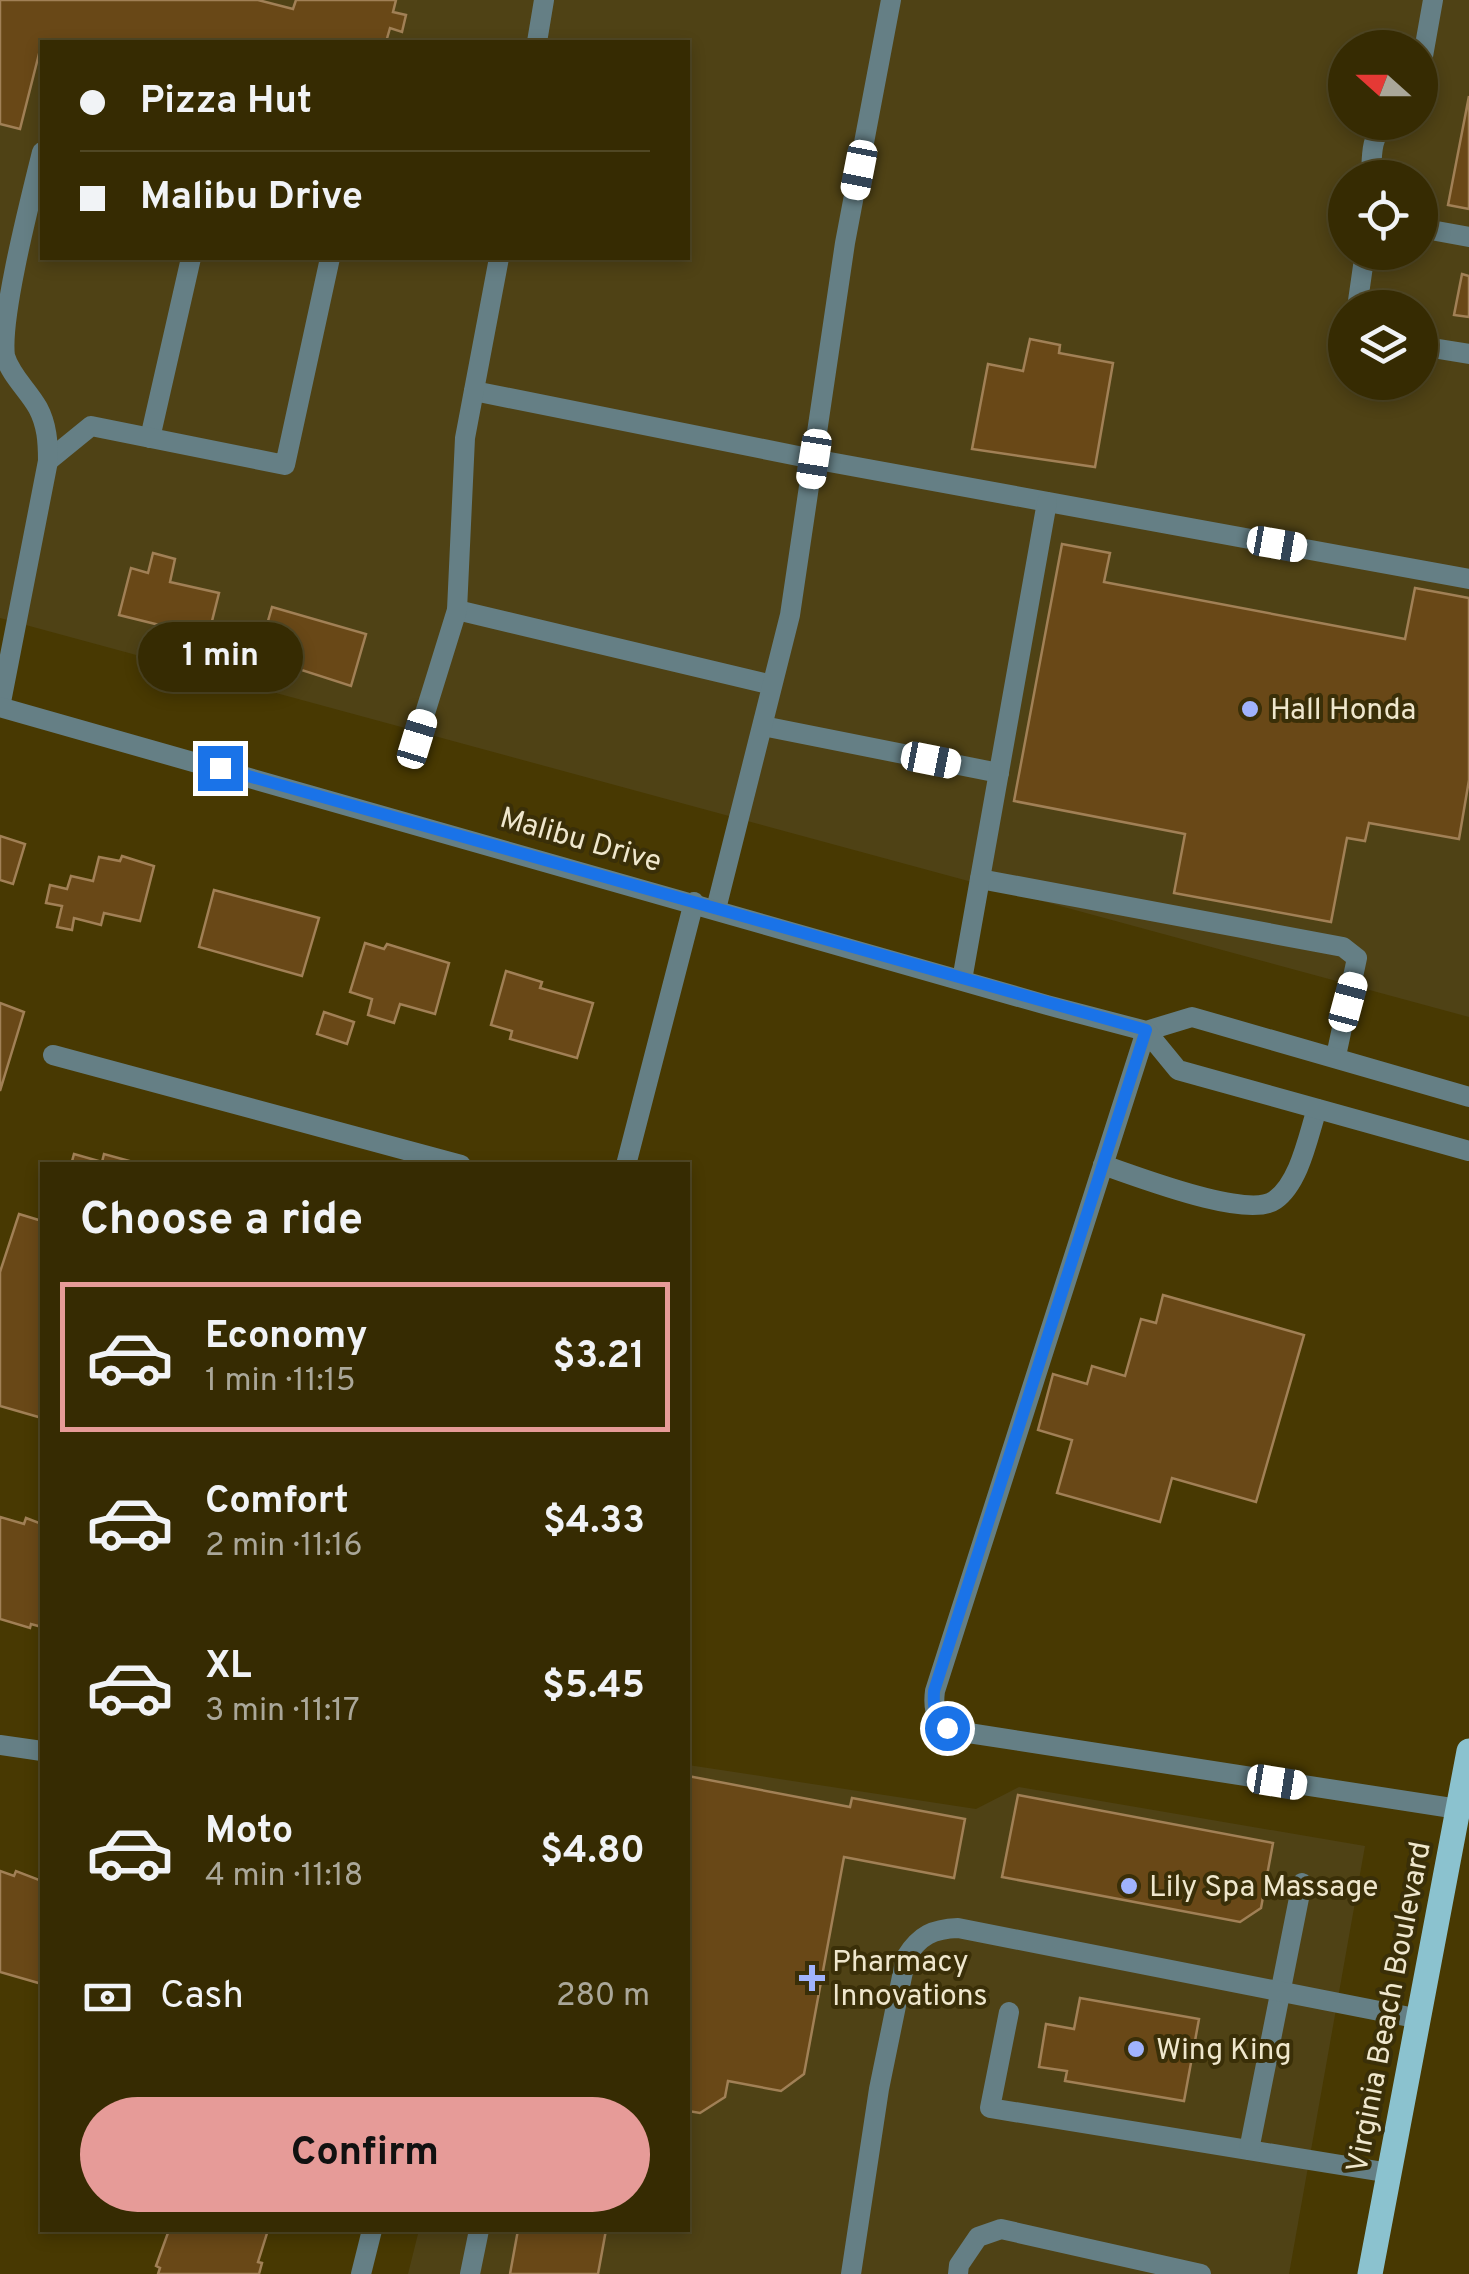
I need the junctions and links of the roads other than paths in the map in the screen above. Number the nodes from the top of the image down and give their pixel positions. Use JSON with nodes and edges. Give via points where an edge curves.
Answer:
{"nodes":[{"id":1,"x":544,"y":0,"type":"edge"},
{"id":2,"x":891,"y":0,"type":"edge"},
{"id":3,"x":1433,"y":0,"type":"edge"},
{"id":4,"x":1428,"y":30,"type":"edge"},
{"id":5,"x":537,"y":40,"type":"edge"},
{"id":6,"x":40,"y":160,"type":"edge"},
{"id":7,"x":1438,"y":231,"type":"edge"},
{"id":8,"x":1469,"y":237,"type":"edge"},
{"id":9,"x":191,"y":260,"type":"edge"},
{"id":10,"x":330,"y":260,"type":"edge"},
{"id":11,"x":499,"y":260,"type":"edge"},
{"id":12,"x":1438,"y":349,"type":"edge"},
{"id":13,"x":1469,"y":354,"type":"edge"},
{"id":14,"x":474,"y":391,"type":"junction"},
{"id":15,"x":150,"y":438,"type":"junction"},
{"id":16,"x":814,"y":459,"type":"junction"},
{"id":17,"x":48,"y":460,"type":"junction"},
{"id":18,"x":1047,"y":502,"type":"junction"},
{"id":19,"x":1469,"y":579,"type":"edge"},
{"id":20,"x":456,"y":610,"type":"junction"},
{"id":21,"x":772,"y":686,"type":"junction"},
{"id":22,"x":0,"y":707,"type":"edge"},
{"id":23,"x":762,"y":726,"type":"junction"},
{"id":24,"x":417,"y":739,"type":"dead end"},
{"id":25,"x":998,"y":773,"type":"junction"},
{"id":26,"x":980,"y":879,"type":"junction"},
{"id":27,"x":694,"y":902,"type":"junction"},
{"id":28,"x":716,"y":909,"type":"junction"},
{"id":29,"x":962,"y":980,"type":"junction"},
{"id":30,"x":1146,"y":1030,"type":"junction"},
{"id":31,"x":54,"y":1054,"type":"dead end"},
{"id":32,"x":1336,"y":1056,"type":"junction"},
{"id":33,"x":1469,"y":1098,"type":"edge"},
{"id":34,"x":1317,"y":1108,"type":"junction"},
{"id":35,"x":1469,"y":1151,"type":"edge"},
{"id":36,"x":450,"y":1162,"type":"edge"},
{"id":37,"x":627,"y":1162,"type":"edge"},
{"id":38,"x":1103,"y":1165,"type":"junction"},
{"id":39,"x":0,"y":1745,"type":"edge"},
{"id":40,"x":40,"y":1750,"type":"edge"},
{"id":41,"x":1469,"y":1752,"type":"edge"},
{"id":42,"x":1458,"y":1809,"type":"junction"},
{"id":43,"x":1302,"y":1883,"type":"dead end"},
{"id":44,"x":1279,"y":1992,"type":"junction"},
{"id":45,"x":1009,"y":2012,"type":"dead end"},
{"id":46,"x":1420,"y":2019,"type":"junction"},
{"id":47,"x":1249,"y":2150,"type":"junction"},
{"id":48,"x":1390,"y":2173,"type":"junction"},
{"id":49,"x":372,"y":2232,"type":"edge"},
{"id":50,"x":478,"y":2232,"type":"edge"},
{"id":51,"x":361,"y":2274,"type":"edge"},
{"id":52,"x":470,"y":2274,"type":"edge"},
{"id":53,"x":851,"y":2274,"type":"edge"},
{"id":54,"x":958,"y":2274,"type":"edge"},
{"id":55,"x":1200,"y":2274,"type":"edge"},
{"id":56,"x":1370,"y":2274,"type":"edge"}],
"edges":[{"from":1,"to":5,"type":"street"},
{"from":2,"to":16,"type":"street"},
{"from":3,"to":4,"type":"street"},
{"from":6,"to":17,"type":"street","via":[[2,317],[4,351],[39,410]]},
{"from":7,"to":8,"type":"street"},
{"from":9,"to":15,"type":"street"},
{"from":10,"to":15,"type":"street","via":[[284,465]]},
{"from":11,"to":14,"type":"street"},
{"from":12,"to":13,"type":"street"},
{"from":14,"to":16,"type":"street"},
{"from":14,"to":20,"type":"street","via":[[465,438]]},
{"from":15,"to":17,"type":"street","via":[[91,426]]},
{"from":16,"to":18,"type":"street"},
{"from":16,"to":21,"type":"street"},
{"from":17,"to":22,"type":"street"},
{"from":18,"to":19,"type":"street"},
{"from":18,"to":25,"type":"street"},
{"from":20,"to":21,"type":"street"},
{"from":20,"to":24,"type":"street"},
{"from":21,"to":23,"type":"street"},
{"from":22,"to":27,"type":"street","name":"Malibu Drive"},
{"from":23,"to":25,"type":"street"},
{"from":23,"to":28,"type":"street"},
{"from":25,"to":26,"type":"street"},
{"from":26,"to":29,"type":"street"},
{"from":26,"to":32,"type":"street","via":[[1343,947],[1357,958]]},
{"from":27,"to":28,"type":"street","name":"Malibu Drive"},
{"from":27,"to":37,"type":"street"},
{"from":28,"to":29,"type":"street","name":"Malibu Drive"},
{"from":29,"to":30,"type":"street","name":"Malibu Drive"},
{"from":30,"to":32,"type":"street","via":[[1192,1016]]},
{"from":30,"to":34,"type":"street","via":[[1178,1070]]},
{"from":30,"to":38,"type":"street"},
{"from":31,"to":36,"type":"street"},
{"from":32,"to":33,"type":"street"},
{"from":34,"to":35,"type":"street"},
{"from":34,"to":38,"type":"street","via":[[1291,1181],[1265,1206],[1220,1202]]},
{"from":38,"to":42,"type":"street","via":[[934,1691],[937,1719],[962,1732]]},
{"from":39,"to":40,"type":"street"},
{"from":41,"to":42,"type":"main road","name":"Virginia Beach Boulevard"},
{"from":42,"to":46,"type":"main road","name":"Virginia Beach Boulevard"},
{"from":43,"to":44,"type":"street"},
{"from":44,"to":46,"type":"street"},
{"from":44,"to":47,"type":"street"},
{"from":44,"to":53,"type":"street","via":[[958,1928],[936,1928],[918,1939],[906,1956],[879,2089]]},
{"from":45,"to":47,"type":"street","via":[[990,2108]]},
{"from":46,"to":48,"type":"main road","name":"Virginia Beach Boulevard"},
{"from":47,"to":48,"type":"street"},
{"from":48,"to":56,"type":"main road","name":"Virginia Beach Boulevard"},
{"from":49,"to":51,"type":"street"},
{"from":50,"to":52,"type":"street"},
{"from":54,"to":55,"type":"street","via":[[978,2236],[1001,2229]]}]}
